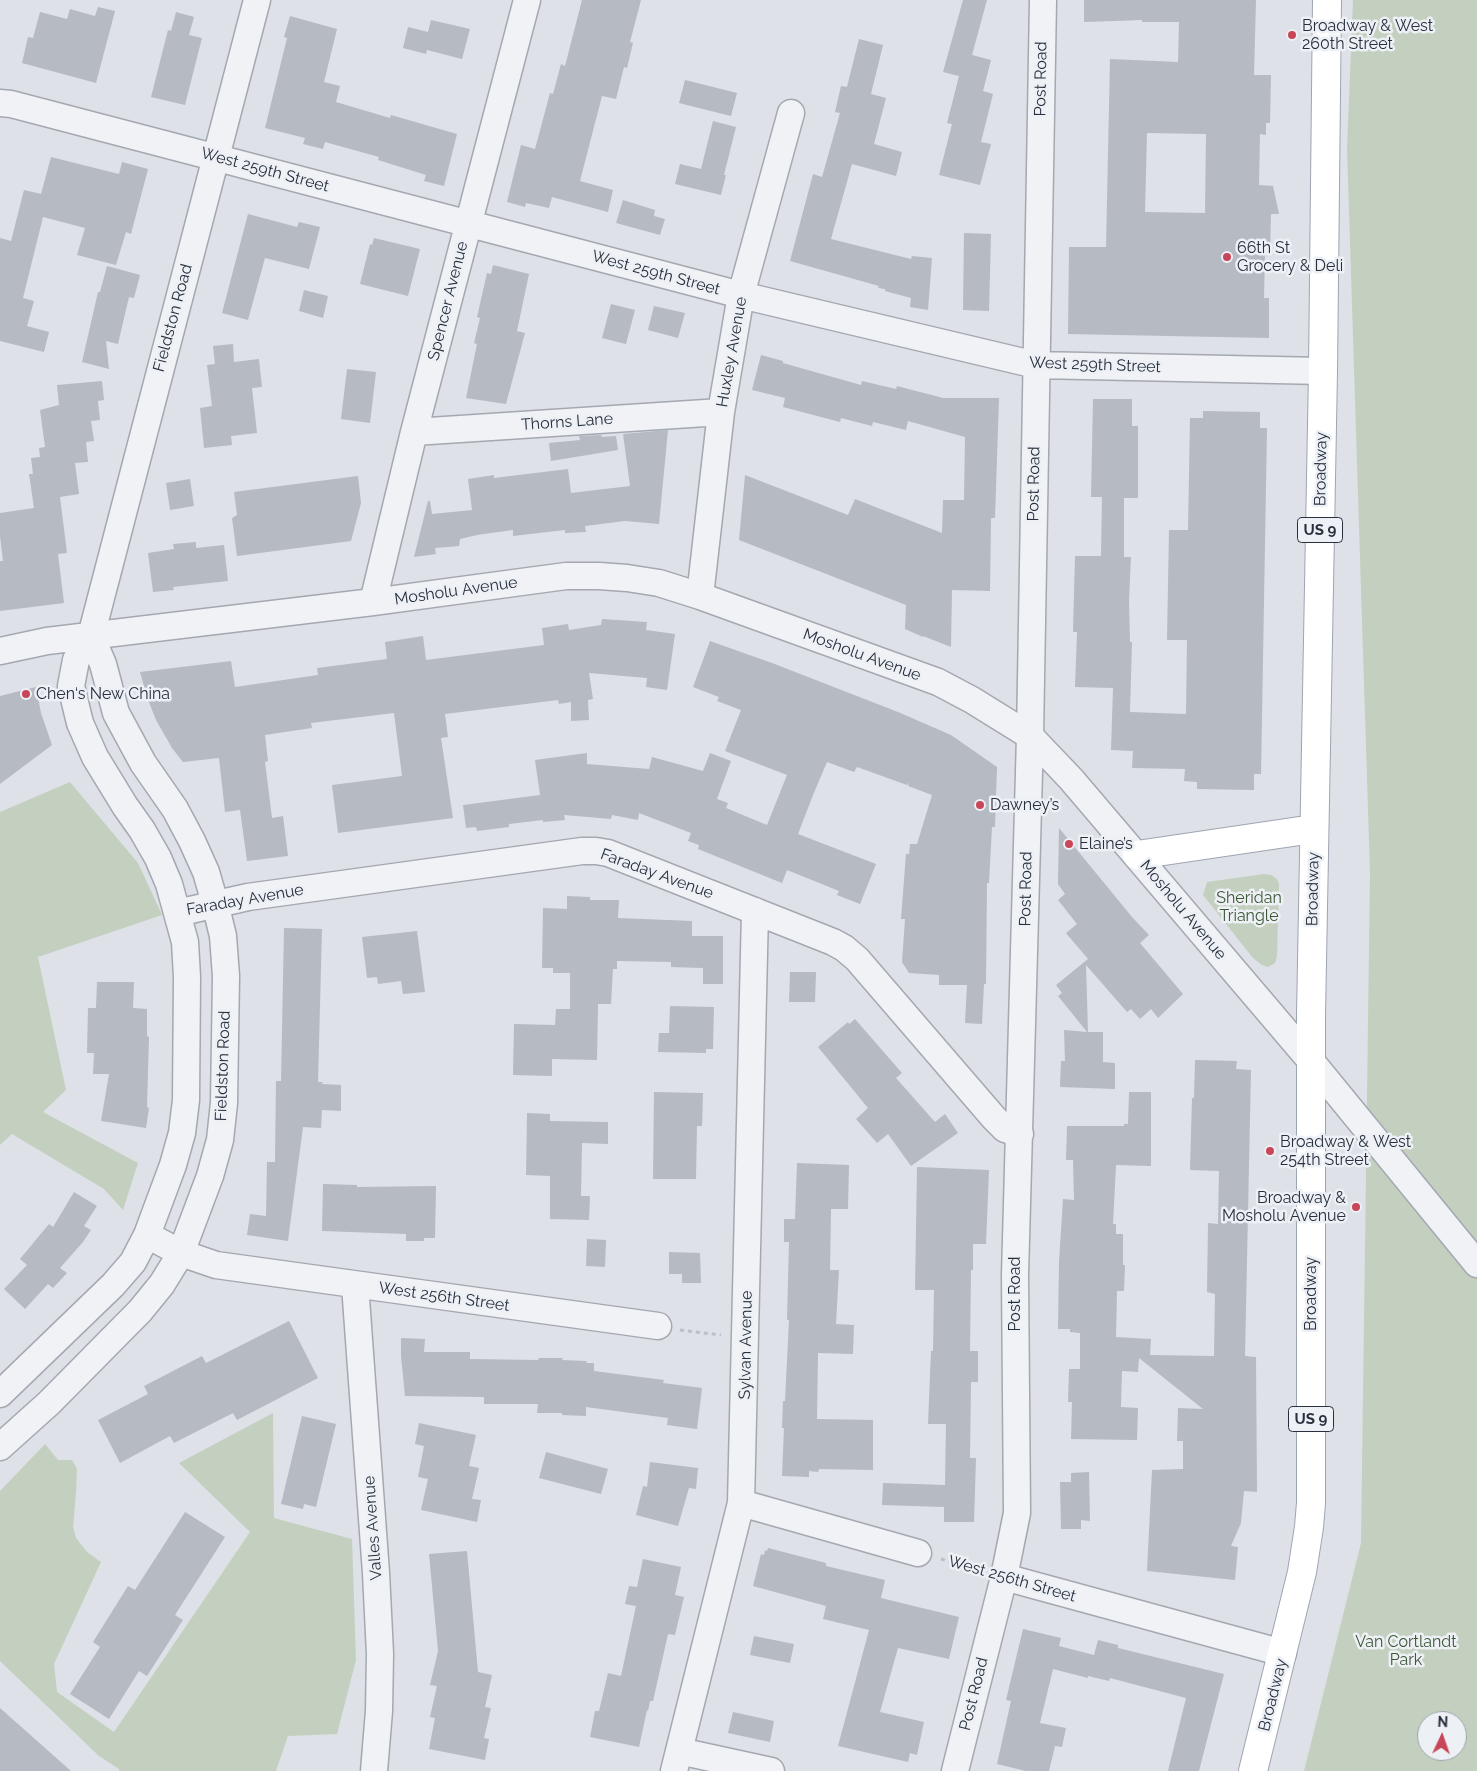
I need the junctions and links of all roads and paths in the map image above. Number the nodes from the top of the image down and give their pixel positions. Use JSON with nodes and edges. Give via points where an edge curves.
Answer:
{"nodes":[{"id":1,"x":257,"y":0,"type":"edge"},
{"id":2,"x":527,"y":0,"type":"edge"},
{"id":3,"x":1043,"y":0,"type":"edge"},
{"id":4,"x":1327,"y":0,"type":"edge"},
{"id":5,"x":0,"y":103,"type":"edge"},
{"id":6,"x":791,"y":113,"type":"dead end"},
{"id":7,"x":215,"y":157,"type":"junction"},
{"id":8,"x":468,"y":223,"type":"junction"},
{"id":9,"x":741,"y":295,"type":"junction"},
{"id":10,"x":1036,"y":365,"type":"junction"},
{"id":11,"x":1323,"y":371,"type":"junction"},
{"id":12,"x":721,"y":412,"type":"junction"},
{"id":13,"x":414,"y":432,"type":"junction"},
{"id":14,"x":700,"y":596,"type":"junction"},
{"id":15,"x":373,"y":602,"type":"junction"},
{"id":16,"x":91,"y":636,"type":"junction"},
{"id":17,"x":0,"y":651,"type":"edge"},
{"id":18,"x":1030,"y":736,"type":"junction"},
{"id":19,"x":1314,"y":828,"type":"junction"},
{"id":20,"x":1137,"y":855,"type":"junction"},
{"id":21,"x":215,"y":903,"type":"junction"},
{"id":22,"x":755,"y":911,"type":"junction"},
{"id":23,"x":177,"y":913,"type":"junction"},
{"id":24,"x":1311,"y":1061,"type":"junction"},
{"id":25,"x":1020,"y":1134,"type":"junction"},
{"id":26,"x":148,"y":1235,"type":"junction"},
{"id":27,"x":181,"y":1253,"type":"junction"},
{"id":28,"x":1477,"y":1264,"type":"edge"},
{"id":29,"x":355,"y":1285,"type":"junction"},
{"id":30,"x":658,"y":1326,"type":"joint"},
{"id":31,"x":746,"y":1339,"type":"junction"},
{"id":32,"x":0,"y":1394,"type":"edge"},
{"id":33,"x":0,"y":1447,"type":"edge"},
{"id":34,"x":741,"y":1503,"type":"junction"},
{"id":35,"x":918,"y":1553,"type":"joint"},
{"id":36,"x":1004,"y":1577,"type":"junction"},
{"id":37,"x":1283,"y":1653,"type":"junction"},
{"id":38,"x":677,"y":1761,"type":"edge"},
{"id":39,"x":374,"y":1771,"type":"edge"},
{"id":40,"x":771,"y":1771,"type":"edge"},
{"id":41,"x":954,"y":1771,"type":"edge"},
{"id":42,"x":1253,"y":1771,"type":"edge"}],
"edges":[{"from":1,"to":7,"type":"street","name":"Fieldston Road"},
{"from":2,"to":8,"type":"street","name":"Spencer Avenue"},
{"from":3,"to":10,"type":"street","name":"Post Road"},
{"from":4,"to":11,"type":"main road","name":"Broadway","number":"US 9"},
{"from":5,"to":7,"type":"street","name":"West 259th Street"},
{"from":6,"to":9,"type":"street","name":"Huxley Avenue"},
{"from":7,"to":8,"type":"street","name":"West 259th Street"},
{"from":7,"to":16,"type":"street","name":"Fieldston Road"},
{"from":8,"to":9,"type":"street","name":"West 259th Street"},
{"from":8,"to":13,"type":"street","name":"Spencer Avenue"},
{"from":9,"to":10,"type":"street","name":"West 259th Street"},
{"from":9,"to":12,"type":"street","name":"Huxley Avenue"},
{"from":10,"to":11,"type":"street","name":"West 259th Street"},
{"from":10,"to":18,"type":"street","name":"Post Road"},
{"from":11,"to":19,"type":"main road","name":"Broadway","number":"US 9"},
{"from":12,"to":13,"type":"street","name":"Thorns Lane"},
{"from":12,"to":14,"type":"street","name":"Huxley Avenue"},
{"from":13,"to":15,"type":"street","name":"Spencer Avenue"},
{"from":14,"to":15,"type":"street","name":"Mosholu Avenue","via":[[659,583],[627,578],[566,576]]},
{"from":14,"to":18,"type":"street","name":"Mosholu Avenue","via":[[938,682]]},
{"from":15,"to":16,"type":"street","name":"Mosholu Avenue"},
{"from":16,"to":17,"type":"street","name":"Mosholu Avenue"},
{"from":16,"to":21,"type":"street","name":"Fieldston Road","via":[[103,664],[116,713],[192,841]]},
{"from":16,"to":23,"type":"street","name":"Fieldston Road","via":[[76,660],[70,686],[80,723],[110,783],[158,858]]},
{"from":18,"to":20,"type":"street","name":"Mosholu Avenue"},
{"from":18,"to":25,"type":"street","name":"Post Road"},
{"from":19,"to":20,"type":"main road"},
{"from":19,"to":24,"type":"main road","name":"Broadway","number":"US 9"},
{"from":20,"to":24,"type":"street","name":"Mosholu Avenue"},
{"from":21,"to":22,"type":"street","name":"Faraday Avenue","via":[[596,851]]},
{"from":21,"to":23,"type":"street","name":"Faraday Avenue"},
{"from":21,"to":27,"type":"street","name":"Fieldston Road","via":[[223,936],[226,976],[224,1102],[220,1140],[210,1176]]},
{"from":22,"to":25,"type":"street","name":"Faraday Avenue","via":[[833,942],[857,958],[994,1118],[1005,1129]]},
{"from":22,"to":31,"type":"street","name":"Sylvan Avenue"},
{"from":23,"to":26,"type":"street","name":"Fieldston Road","via":[[185,942],[187,977],[186,1100],[174,1165]]},
{"from":24,"to":28,"type":"street","name":"Mosholu Avenue"},
{"from":24,"to":37,"type":"main road","name":"Broadway","number":"US 9","via":[[1310,1511],[1302,1572]]},
{"from":25,"to":36,"type":"street","name":"Post Road","via":[[1015,1275],[1017,1513]]},
{"from":26,"to":27,"type":"street","name":"West 256th Street"},
{"from":26,"to":32,"type":"street","name":"Fieldston Road","via":[[132,1262],[113,1284]]},
{"from":27,"to":29,"type":"street","name":"West 256th Street","via":[[216,1265]]},
{"from":27,"to":33,"type":"street","name":"Fieldston Road","via":[[140,1312]]},
{"from":29,"to":30,"type":"street","name":"West 256th Street"},
{"from":29,"to":39,"type":"street","name":"Valles Avenue","via":[[380,1654]]},
{"from":30,"to":31,"type":"path"},
{"from":31,"to":34,"type":"street","name":"Sylvan Avenue"},
{"from":34,"to":35,"type":"street"},
{"from":34,"to":38,"type":"street","name":"Sylvan Avenue"},
{"from":35,"to":36,"type":"path","name":"West 256th Street"},
{"from":36,"to":37,"type":"street","name":"West 256th Street"},
{"from":36,"to":41,"type":"street","name":"Post Road"},
{"from":37,"to":42,"type":"main road","name":"Broadway","number":"US 9"},
{"from":38,"to":40,"type":"street"}]}
